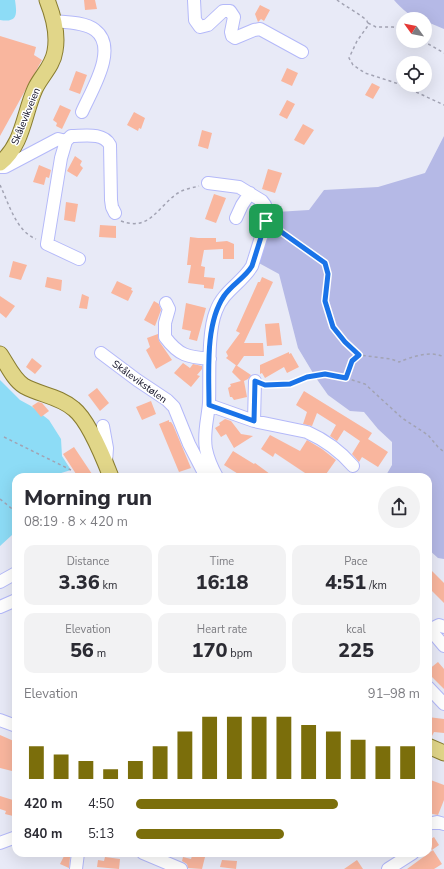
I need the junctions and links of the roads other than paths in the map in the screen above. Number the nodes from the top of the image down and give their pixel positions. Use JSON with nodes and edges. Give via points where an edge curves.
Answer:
{"nodes":[{"id":1,"x":47,"y":0,"type":"edge"},
{"id":2,"x":194,"y":0,"type":"edge"},
{"id":3,"x":53,"y":21,"type":"junction"},
{"id":4,"x":302,"y":52,"type":"dead end"},
{"id":5,"x":82,"y":112,"type":"dead end"},
{"id":6,"x":66,"y":141,"type":"junction"},
{"id":7,"x":0,"y":163,"type":"edge"},
{"id":8,"x":0,"y":167,"type":"edge"},
{"id":9,"x":208,"y":183,"type":"road end"},
{"id":10,"x":250,"y":193,"type":"junction"},
{"id":11,"x":115,"y":213,"type":"road end"},
{"id":12,"x":236,"y":218,"type":"dead end"},
{"id":13,"x":79,"y":259,"type":"dead end"},
{"id":14,"x":166,"y":303,"type":"dead end"},
{"id":15,"x":101,"y":353,"type":"dead end"},
{"id":16,"x":0,"y":354,"type":"edge"},
{"id":17,"x":210,"y":359,"type":"junction"},
{"id":18,"x":255,"y":381,"type":"road end"},
{"id":19,"x":209,"y":405,"type":"junction"},
{"id":20,"x":254,"y":421,"type":"junction"},
{"id":21,"x":103,"y":426,"type":"dead end"},
{"id":22,"x":353,"y":466,"type":"dead end"},
{"id":23,"x":108,"y":470,"type":"edge"},
{"id":24,"x":204,"y":473,"type":"edge"},
{"id":25,"x":215,"y":473,"type":"edge"},
{"id":26,"x":12,"y":575,"type":"edge"},
{"id":27,"x":0,"y":582,"type":"edge"},
{"id":28,"x":444,"y":626,"type":"edge"},
{"id":29,"x":432,"y":627,"type":"edge"},
{"id":30,"x":432,"y":632,"type":"edge"},
{"id":31,"x":444,"y":646,"type":"edge"},
{"id":32,"x":432,"y":691,"type":"edge"},
{"id":33,"x":444,"y":704,"type":"edge"},
{"id":34,"x":0,"y":720,"type":"edge"},
{"id":35,"x":12,"y":724,"type":"edge"},
{"id":36,"x":432,"y":748,"type":"edge"},
{"id":37,"x":444,"y":753,"type":"edge"},
{"id":38,"x":432,"y":823,"type":"edge"},
{"id":39,"x":444,"y":824,"type":"edge"},
{"id":40,"x":12,"y":838,"type":"edge"},
{"id":41,"x":0,"y":843,"type":"edge"},
{"id":42,"x":78,"y":857,"type":"edge"},
{"id":43,"x":152,"y":857,"type":"edge"},
{"id":44,"x":407,"y":857,"type":"edge"},
{"id":45,"x":76,"y":869,"type":"edge"},
{"id":46,"x":181,"y":869,"type":"edge"},
{"id":47,"x":388,"y":869,"type":"edge"}],
"edges":[{"from":1,"to":3,"type":"main road","name":"Skålevikveien"},
{"from":2,"to":4,"type":"street","via":[[195,20],[200,28],[208,25],[223,11],[230,11],[234,17],[231,32],[235,38],[260,29]]},
{"from":3,"to":5,"type":"street","via":[[88,26],[96,30],[103,42],[104,59]]},
{"from":3,"to":7,"type":"main road","name":"Skålevikveien","via":[[55,53],[35,88],[16,142]]},
{"from":6,"to":8,"type":"street","name":"Skålevikveien","via":[[58,139],[5,167]]},
{"from":6,"to":11,"type":"street","name":"Skålevikveien","via":[[71,136],[97,136],[108,142],[111,150],[110,200]]},
{"from":6,"to":13,"type":"street","via":[[47,244]]},
{"from":9,"to":10,"type":"street","via":[[235,186]]},
{"from":10,"to":12,"type":"street"},
{"from":10,"to":17,"type":"street","via":[[262,201],[268,215],[252,266],[225,295],[215,312]]},
{"from":14,"to":17,"type":"street","via":[[169,309],[164,332],[168,342],[187,356]]},
{"from":15,"to":24,"type":"street","name":"Skålevikstølen","via":[[174,407]]},
{"from":16,"to":23,"type":"main road","via":[[13,375],[25,386],[57,398],[76,410],[86,424]]},
{"from":17,"to":19,"type":"street"},
{"from":18,"to":20,"type":"street"},
{"from":19,"to":20,"type":"street"},
{"from":19,"to":25,"type":"street","via":[[205,430],[206,448]]},
{"from":20,"to":22,"type":"street","via":[[314,435],[344,456]]},
{"from":21,"to":23,"type":"street"},
{"from":26,"to":27,"type":"street"},
{"from":28,"to":29,"type":"street"},
{"from":30,"to":31,"type":"street"},
{"from":32,"to":33,"type":"street"},
{"from":34,"to":35,"type":"street"},
{"from":36,"to":37,"type":"main road"},
{"from":38,"to":39,"type":"street"},
{"from":40,"to":41,"type":"street"},
{"from":42,"to":45,"type":"street"},
{"from":43,"to":46,"type":"street"},
{"from":44,"to":47,"type":"street"}]}
